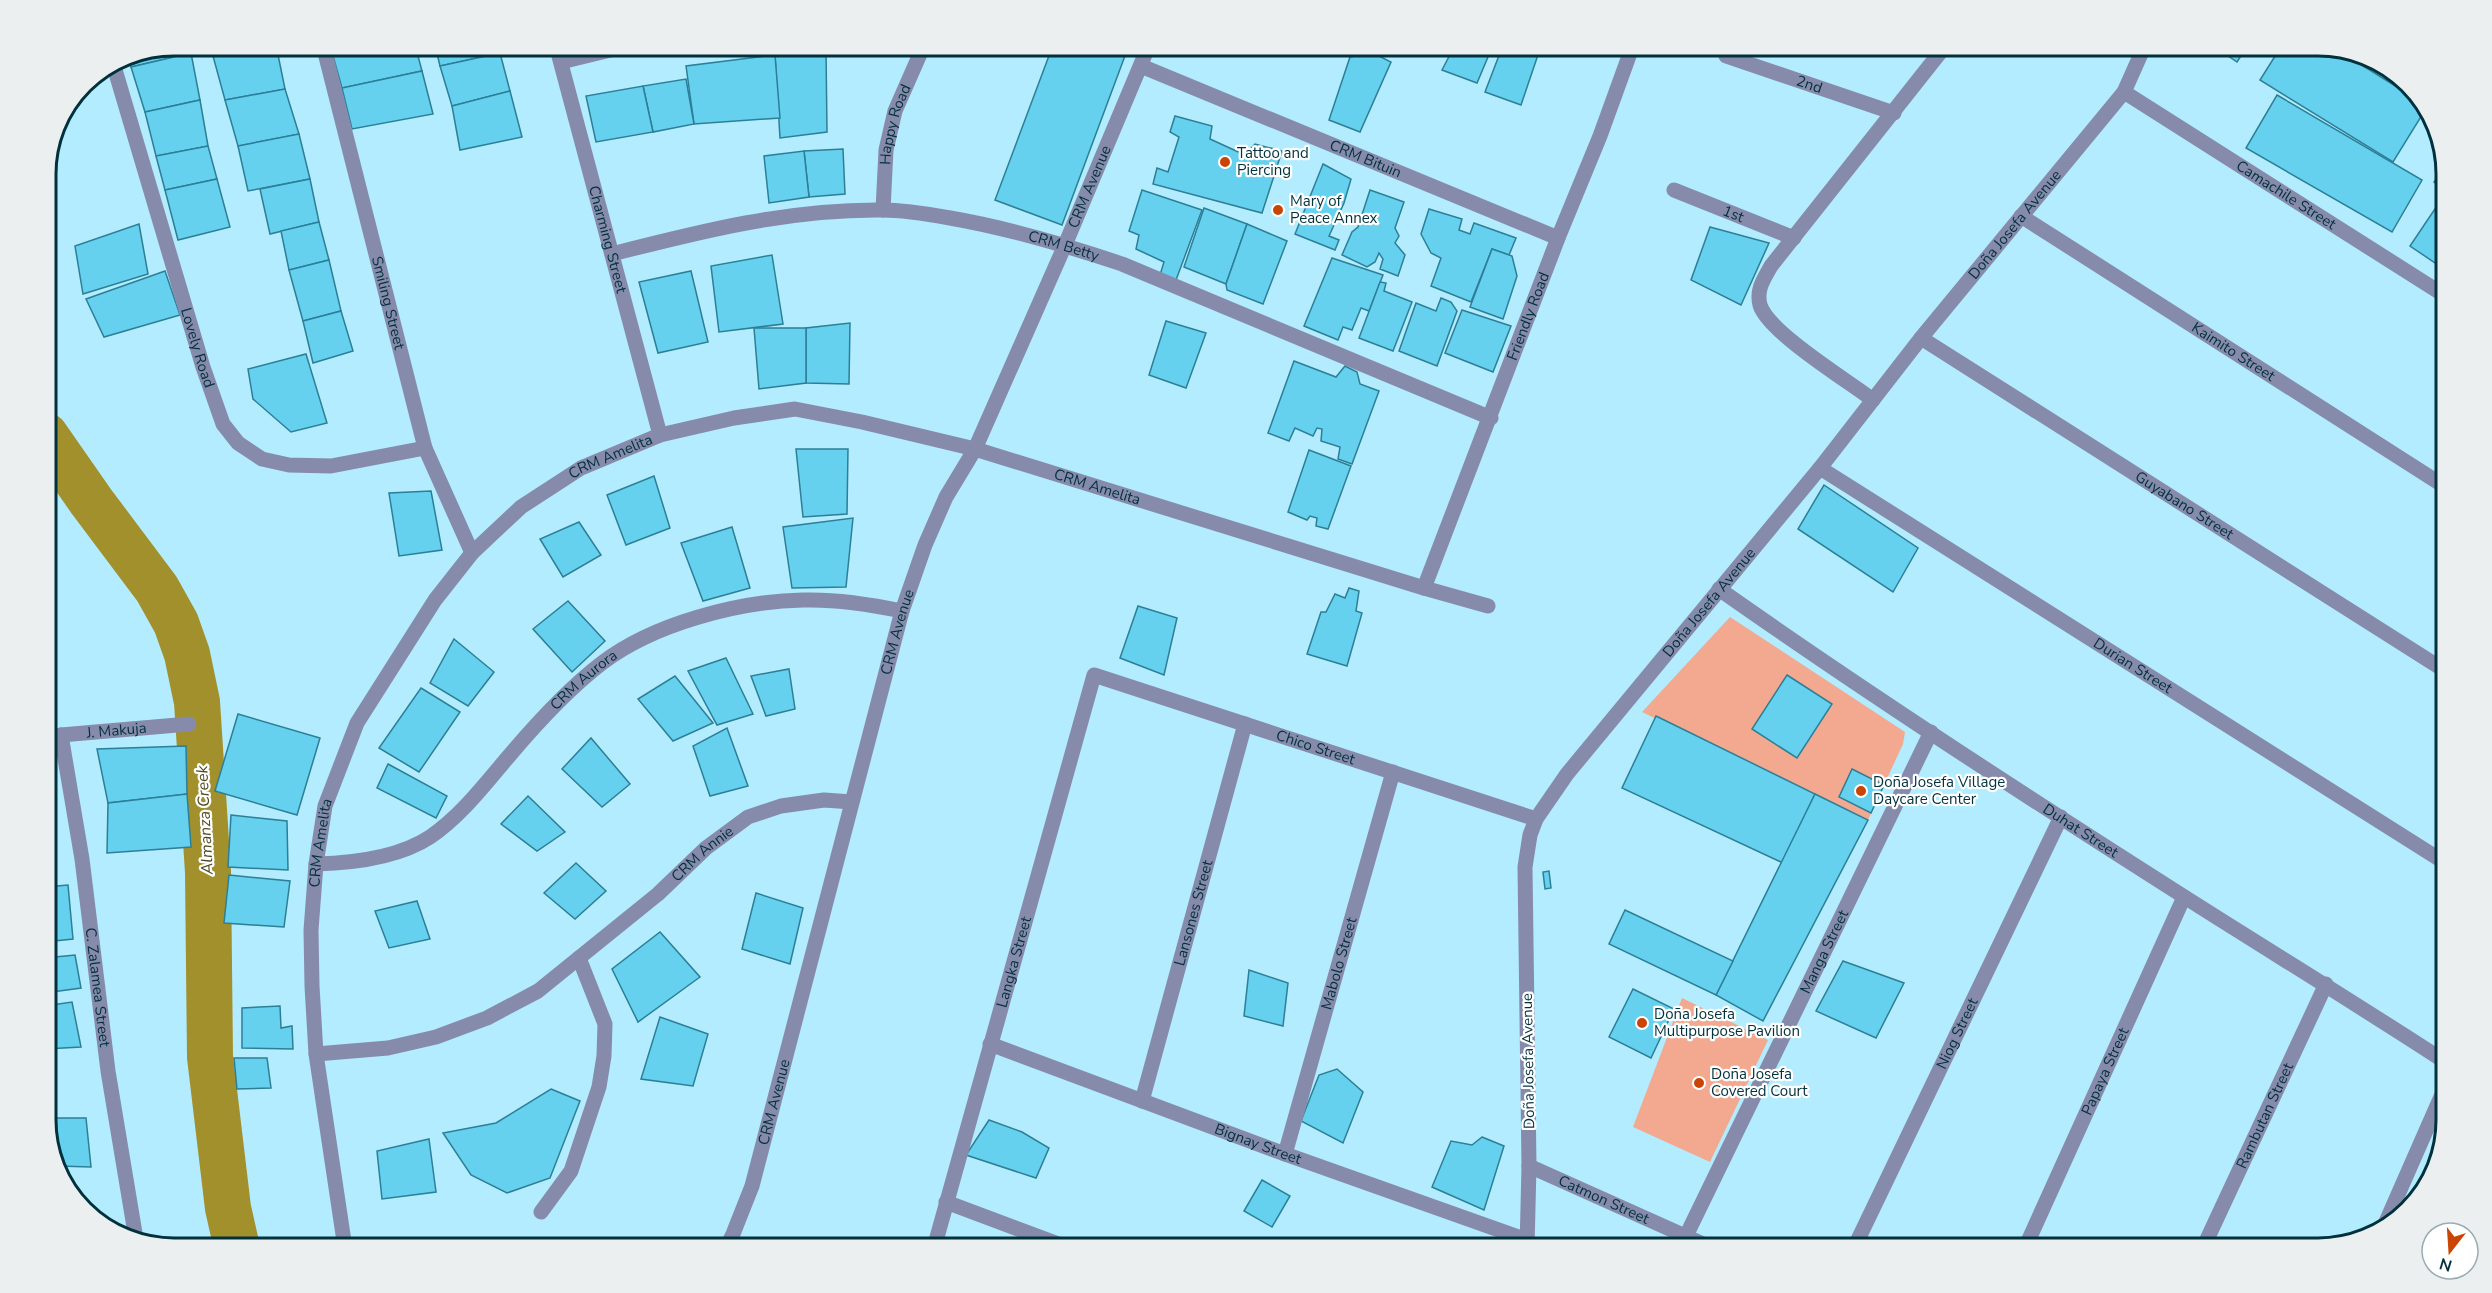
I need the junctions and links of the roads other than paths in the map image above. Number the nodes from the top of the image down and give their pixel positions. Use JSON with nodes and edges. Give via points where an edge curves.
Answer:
{"nodes":[{"id":1,"x":325,"y":56,"type":"edge"},
{"id":2,"x":559,"y":56,"type":"edge"},
{"id":3,"x":586,"y":56,"type":"edge"},
{"id":4,"x":919,"y":56,"type":"edge"},
{"id":5,"x":1145,"y":56,"type":"edge"},
{"id":6,"x":1625,"y":56,"type":"edge"},
{"id":7,"x":1726,"y":56,"type":"dead end"},
{"id":8,"x":1938,"y":56,"type":"edge"},
{"id":9,"x":2140,"y":56,"type":"edge"},
{"id":10,"x":561,"y":62,"type":"junction"},
{"id":11,"x":1141,"y":66,"type":"junction"},
{"id":12,"x":115,"y":71,"type":"edge"},
{"id":13,"x":2124,"y":92,"type":"junction"},
{"id":14,"x":1894,"y":113,"type":"junction"},
{"id":15,"x":1674,"y":190,"type":"dead end"},
{"id":16,"x":883,"y":210,"type":"junction"},
{"id":17,"x":2021,"y":216,"type":"junction"},
{"id":18,"x":1558,"y":238,"type":"junction"},
{"id":19,"x":1794,"y":238,"type":"junction"},
{"id":20,"x":1065,"y":245,"type":"junction"},
{"id":21,"x":612,"y":254,"type":"junction"},
{"id":22,"x":2436,"y":290,"type":"edge"},
{"id":23,"x":1921,"y":338,"type":"junction"},
{"id":24,"x":1873,"y":400,"type":"junction"},
{"id":25,"x":1491,"y":418,"type":"junction"},
{"id":26,"x":660,"y":435,"type":"junction"},
{"id":27,"x":425,"y":448,"type":"junction"},
{"id":28,"x":975,"y":449,"type":"junction"},
{"id":29,"x":1820,"y":468,"type":"junction"},
{"id":30,"x":2436,"y":481,"type":"edge"},
{"id":31,"x":472,"y":553,"type":"junction"},
{"id":32,"x":1425,"y":588,"type":"junction"},
{"id":33,"x":1719,"y":589,"type":"junction"},
{"id":34,"x":1488,"y":606,"type":"dead end"},
{"id":35,"x":902,"y":611,"type":"junction"},
{"id":36,"x":2436,"y":665,"type":"edge"},
{"id":37,"x":1094,"y":675,"type":"joint"},
{"id":38,"x":189,"y":724,"type":"dead end"},
{"id":39,"x":1245,"y":724,"type":"junction"},
{"id":40,"x":1931,"y":732,"type":"junction"},
{"id":41,"x":61,"y":735,"type":"junction"},
{"id":42,"x":56,"y":736,"type":"edge"},
{"id":43,"x":1393,"y":772,"type":"junction"},
{"id":44,"x":852,"y":802,"type":"junction"},
{"id":45,"x":2061,"y":817,"type":"junction"},
{"id":46,"x":1536,"y":819,"type":"junction"},
{"id":47,"x":2436,"y":857,"type":"edge"},
{"id":48,"x":316,"y":864,"type":"junction"},
{"id":49,"x":2184,"y":897,"type":"junction"},
{"id":50,"x":579,"y":958,"type":"junction"},
{"id":51,"x":2326,"y":984,"type":"junction"},
{"id":52,"x":990,"y":1044,"type":"junction"},
{"id":53,"x":316,"y":1054,"type":"junction"},
{"id":54,"x":2436,"y":1056,"type":"edge"},
{"id":55,"x":1142,"y":1101,"type":"junction"},
{"id":56,"x":2436,"y":1108,"type":"edge"},
{"id":57,"x":1285,"y":1154,"type":"junction"},
{"id":58,"x":1529,"y":1166,"type":"junction"},
{"id":59,"x":946,"y":1202,"type":"junction"},
{"id":60,"x":541,"y":1212,"type":"dead end"},
{"id":61,"x":2390,"y":1213,"type":"edge"},
{"id":62,"x":135,"y":1231,"type":"edge"},
{"id":63,"x":1686,"y":1236,"type":"junction"},
{"id":64,"x":344,"y":1238,"type":"edge"},
{"id":65,"x":731,"y":1238,"type":"edge"},
{"id":66,"x":937,"y":1238,"type":"edge"},
{"id":67,"x":1043,"y":1238,"type":"edge"},
{"id":68,"x":1511,"y":1238,"type":"edge"},
{"id":69,"x":1527,"y":1238,"type":"edge"},
{"id":70,"x":1690,"y":1238,"type":"edge"},
{"id":71,"x":1859,"y":1238,"type":"edge"},
{"id":72,"x":2030,"y":1238,"type":"edge"},
{"id":73,"x":2208,"y":1238,"type":"edge"}],
"edges":[{"from":1,"to":27,"type":"street","name":"Smiling Street"},
{"from":2,"to":10,"type":"street","name":"Charming Street"},
{"from":3,"to":10,"type":"street"},
{"from":4,"to":16,"type":"street","name":"Happy Road","via":[[895,111],[886,150]]},
{"from":5,"to":11,"type":"street","name":"CRM Avenue"},
{"from":6,"to":18,"type":"street","name":"Friendly Road","via":[[1600,136]]},
{"from":7,"to":14,"type":"street","name":"2nd"},
{"from":8,"to":14,"type":"street"},
{"from":9,"to":13,"type":"street","name":"Doña Josefa Avenue"},
{"from":10,"to":21,"type":"street","name":"Charming Street"},
{"from":11,"to":18,"type":"street","name":"CRM Bituin"},
{"from":11,"to":20,"type":"street","name":"CRM Avenue"},
{"from":12,"to":27,"type":"street","name":"Lovely Road","via":[[203,367],[223,423],[238,443],[262,459],[289,465],[331,466]]},
{"from":13,"to":17,"type":"street","name":"Doña Josefa Avenue"},
{"from":13,"to":22,"type":"street","name":"Camachile Street"},
{"from":14,"to":19,"type":"street"},
{"from":15,"to":19,"type":"street","name":"1st"},
{"from":16,"to":20,"type":"street","name":"CRM Betty","via":[[996,226]]},
{"from":16,"to":21,"type":"street","name":"CRM Betty","via":[[773,217]]},
{"from":17,"to":23,"type":"street","name":"Doña Josefa Avenue"},
{"from":17,"to":30,"type":"street","name":"Kaimito Street"},
{"from":18,"to":25,"type":"street","name":"Friendly Road"},
{"from":19,"to":24,"type":"street","via":[[1759,286],[1760,305],[1775,327]]},
{"from":20,"to":25,"type":"street","name":"CRM Betty","via":[[1122,264]]},
{"from":20,"to":28,"type":"street","name":"CRM Avenue"},
{"from":21,"to":26,"type":"street","name":"Charming Street"},
{"from":23,"to":24,"type":"street","name":"Doña Josefa Avenue"},
{"from":23,"to":36,"type":"street","name":"Guyabano Street"},
{"from":24,"to":29,"type":"street","name":"Doña Josefa Avenue"},
{"from":25,"to":32,"type":"street","name":"Friendly Road"},
{"from":26,"to":28,"type":"street","name":"CRM Amelita","via":[[795,409]]},
{"from":26,"to":31,"type":"street","name":"CRM Amelita","via":[[580,468],[521,507]]},
{"from":27,"to":31,"type":"street","name":"Smiling Street"},
{"from":28,"to":32,"type":"street","name":"CRM Amelita"},
{"from":28,"to":35,"type":"street","name":"CRM Avenue","via":[[946,497]]},
{"from":29,"to":33,"type":"street","name":"Doña Josefa Avenue"},
{"from":29,"to":47,"type":"street","name":"Durian Street"},
{"from":31,"to":48,"type":"street","name":"CRM Amelita","via":[[435,600],[357,723],[326,806]]},
{"from":32,"to":34,"type":"street","name":"CRM Amelita"},
{"from":33,"to":40,"type":"street","name":"Duhat Street"},
{"from":33,"to":46,"type":"street","name":"Doña Josefa Avenue","via":[[1567,774]]},
{"from":35,"to":44,"type":"street","name":"CRM Avenue"},
{"from":35,"to":48,"type":"street","name":"CRM Aurora","via":[[801,600],[694,618],[652,634],[603,663],[568,694],[469,802],[429,837],[394,852],[351,863]]},
{"from":37,"to":39,"type":"street","name":"Chico Street"},
{"from":37,"to":52,"type":"street","name":"Langka Street"},
{"from":38,"to":41,"type":"street","name":"J. Makuja"},
{"from":39,"to":43,"type":"street","name":"Chico Street"},
{"from":39,"to":55,"type":"street","name":"Lansones Street"},
{"from":40,"to":45,"type":"street","name":"Duhat Street"},
{"from":40,"to":63,"type":"street","name":"Manga Street"},
{"from":41,"to":42,"type":"street","name":"J. Makuja"},
{"from":41,"to":62,"type":"street","name":"C. Zalamea Street"},
{"from":43,"to":46,"type":"street","name":"Chico Street"},
{"from":43,"to":57,"type":"street","name":"Mabolo Street"},
{"from":44,"to":50,"type":"street","name":"CRM Annie","via":[[824,800],[781,806],[748,817],[706,848],[658,894]]},
{"from":44,"to":65,"type":"street","name":"CRM Avenue","via":[[752,1186]]},
{"from":45,"to":49,"type":"street","name":"Duhat Street"},
{"from":45,"to":71,"type":"street","name":"Niog Street"},
{"from":46,"to":58,"type":"street","name":"Doña Josefa Avenue","via":[[1526,867]]},
{"from":48,"to":53,"type":"street","name":"CRM Amelita","via":[[311,930]]},
{"from":49,"to":51,"type":"street","name":"Duhat Street"},
{"from":49,"to":72,"type":"street","name":"Papaya Street"},
{"from":50,"to":53,"type":"street","name":"CRM Annie","via":[[538,991],[487,1018],[435,1037],[388,1048]]},
{"from":50,"to":60,"type":"street","via":[[604,1024],[599,1087],[571,1171]]},
{"from":51,"to":54,"type":"street","name":"Duhat Street"},
{"from":51,"to":73,"type":"street","name":"Rambutan Street"},
{"from":52,"to":55,"type":"street","name":"Bignay Street"},
{"from":52,"to":59,"type":"street","name":"Langka Street"},
{"from":53,"to":64,"type":"street","name":"CRM Amelita"},
{"from":55,"to":57,"type":"street","name":"Bignay Street"},
{"from":56,"to":61,"type":"street"},
{"from":57,"to":68,"type":"street","name":"Bignay Street"},
{"from":58,"to":63,"type":"street","name":"Catmon Street"},
{"from":58,"to":69,"type":"street","name":"Doña Josefa Avenue"},
{"from":59,"to":66,"type":"street","name":"Langka Street"},
{"from":59,"to":67,"type":"street"},
{"from":63,"to":70,"type":"street","name":"Catmon Street"}]}
